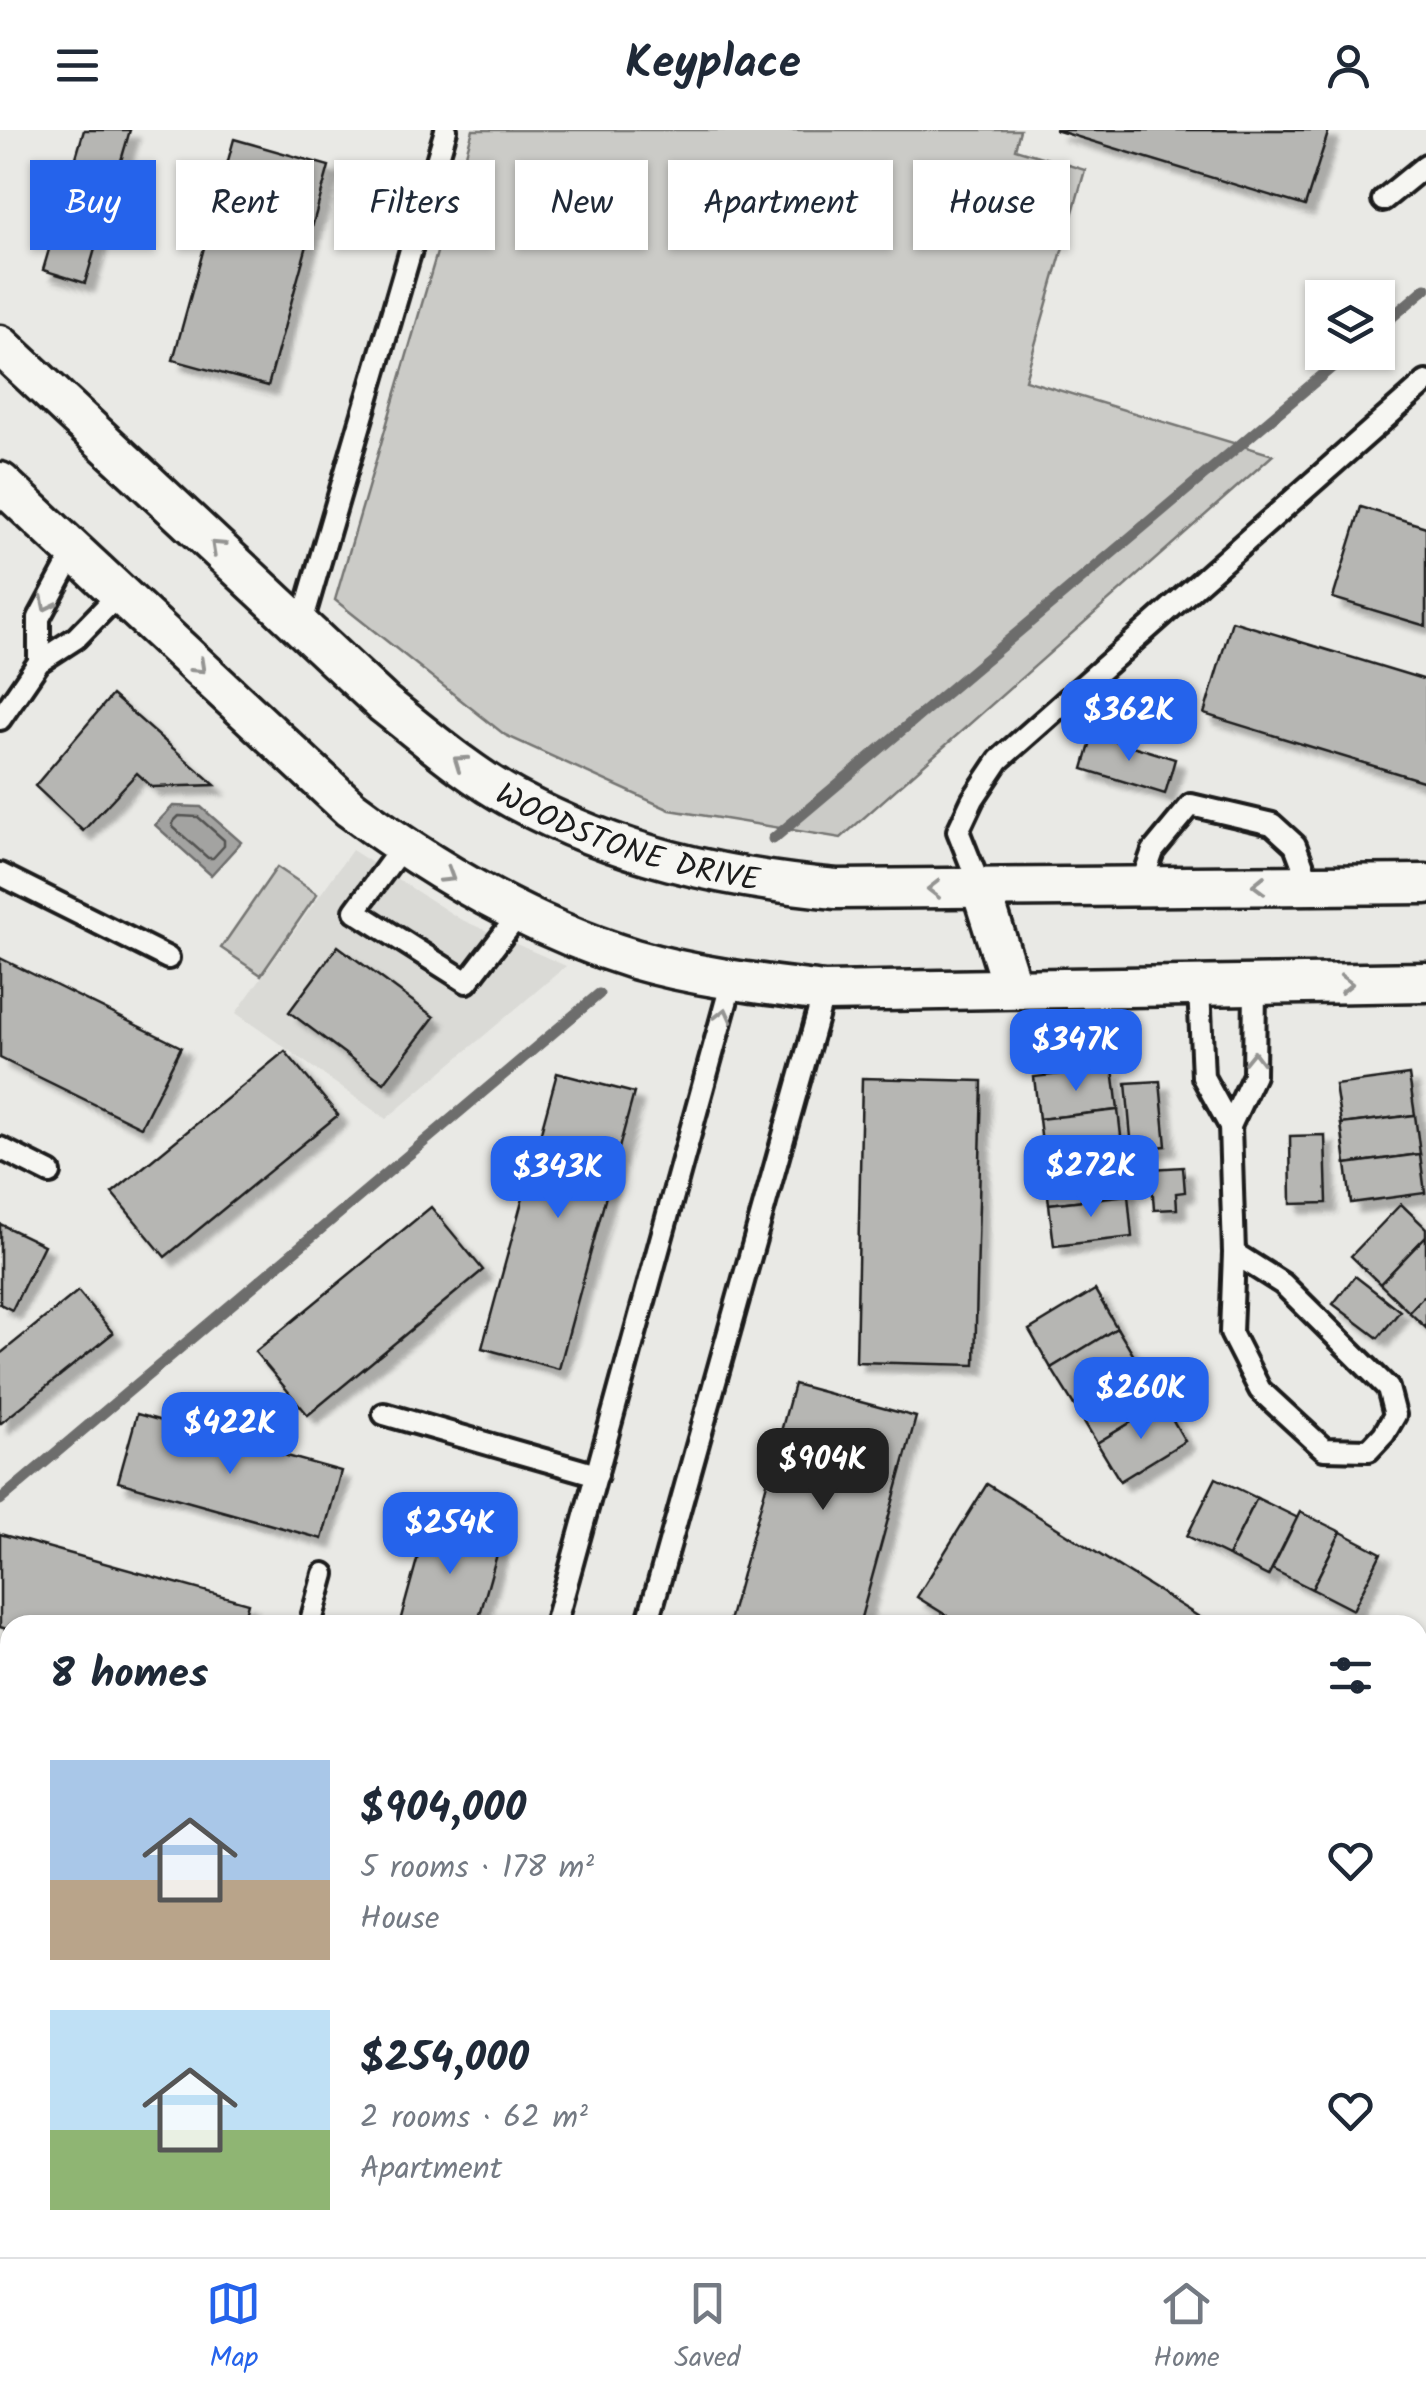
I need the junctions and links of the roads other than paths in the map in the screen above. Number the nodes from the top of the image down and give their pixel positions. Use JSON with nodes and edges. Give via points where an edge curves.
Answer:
{"nodes":[{"id":1,"x":446,"y":130,"type":"edge"},
{"id":2,"x":1426,"y":166,"type":"edge"},
{"id":3,"x":1383,"y":200,"type":"dead end"},
{"id":4,"x":0,"y":345,"type":"edge"},
{"id":5,"x":1426,"y":382,"type":"edge"},
{"id":6,"x":0,"y":482,"type":"edge"},
{"id":7,"x":75,"y":551,"type":"junction"},
{"id":8,"x":120,"y":594,"type":"junction"},
{"id":9,"x":300,"y":626,"type":"junction"},
{"id":10,"x":40,"y":662,"type":"junction"},
{"id":11,"x":0,"y":719,"type":"edge"},
{"id":12,"x":402,"y":848,"type":"junction"},
{"id":13,"x":0,"y":874,"type":"edge"},
{"id":14,"x":1310,"y":884,"type":"junction"},
{"id":15,"x":1426,"y":884,"type":"edge"},
{"id":16,"x":1140,"y":886,"type":"junction"},
{"id":17,"x":980,"y":889,"type":"junction"},
{"id":18,"x":520,"y":913,"type":"junction"},
{"id":19,"x":168,"y":958,"type":"dead end"},
{"id":20,"x":732,"y":981,"type":"junction"},
{"id":21,"x":1426,"y":982,"type":"edge"},
{"id":22,"x":1255,"y":985,"type":"junction"},
{"id":23,"x":1199,"y":987,"type":"junction"},
{"id":24,"x":1012,"y":988,"type":"junction"},
{"id":25,"x":824,"y":992,"type":"junction"},
{"id":26,"x":1230,"y":1126,"type":"junction"},
{"id":27,"x":0,"y":1148,"type":"edge"},
{"id":28,"x":50,"y":1174,"type":"dead end"},
{"id":29,"x":1234,"y":1254,"type":"junction"},
{"id":30,"x":384,"y":1414,"type":"dead end"},
{"id":31,"x":596,"y":1474,"type":"junction"},
{"id":32,"x":324,"y":1574,"type":"dead end"},
{"id":33,"x":313,"y":1615,"type":"edge"},
{"id":34,"x":558,"y":1615,"type":"edge"},
{"id":35,"x":651,"y":1615,"type":"edge"}],
"edges":[{"from":1,"to":9,"type":"lane"},
{"from":2,"to":3,"type":"lane"},
{"from":9,"to":4,"type":"street","name":"WOODSTONE DRIVE","one_way":true},
{"from":5,"to":17,"type":"lane","via":[[1000,760],[958,831]]},
{"from":6,"to":7,"type":"street"},
{"from":7,"to":8,"type":"street"},
{"from":7,"to":10,"type":"lane","one_way":true,"via":[[39,618]]},
{"from":8,"to":10,"type":"lane","via":[[76,638]]},
{"from":8,"to":12,"type":"street","one_way":true,"via":[[350,808]]},
{"from":17,"to":9,"type":"street","name":"WOODSTONE DRIVE","one_way":true,"via":[[836,889],[756,881],[642,855],[511,797],[384,704]]},
{"from":10,"to":11,"type":"lane"},
{"from":12,"to":18,"type":"street","one_way":true},
{"from":12,"to":18,"type":"lane","via":[[355,911],[467,982]]},
{"from":13,"to":19,"type":"lane"},
{"from":14,"to":15,"type":"street","name":"WOODSTONE DRIVE"},
{"from":14,"to":16,"type":"street","name":"WOODSTONE DRIVE","one_way":true},
{"from":14,"to":16,"type":"lane","via":[[1295,845],[1272,824],[1191,805],[1153,851]]},
{"from":16,"to":17,"type":"street","name":"WOODSTONE DRIVE"},
{"from":17,"to":24,"type":"street"},
{"from":18,"to":20,"type":"street","via":[[636,959]]},
{"from":20,"to":25,"type":"street"},
{"from":31,"to":20,"type":"lane","one_way":true},
{"from":22,"to":21,"type":"street","one_way":true},
{"from":22,"to":23,"type":"street"},
{"from":26,"to":22,"type":"lane","one_way":true,"via":[[1254,1075]]},
{"from":23,"to":24,"type":"street"},
{"from":23,"to":26,"type":"lane","via":[[1204,1077]]},
{"from":24,"to":25,"type":"street"},
{"from":25,"to":35,"type":"lane"},
{"from":26,"to":29,"type":"lane"},
{"from":27,"to":28,"type":"lane"},
{"from":29,"to":29,"type":"lane","via":[[1283,1284],[1388,1388],[1395,1415],[1369,1450],[1324,1448],[1260,1390],[1231,1333]]},
{"from":30,"to":31,"type":"lane"},
{"from":31,"to":34,"type":"lane"},
{"from":32,"to":33,"type":"lane"}]}
